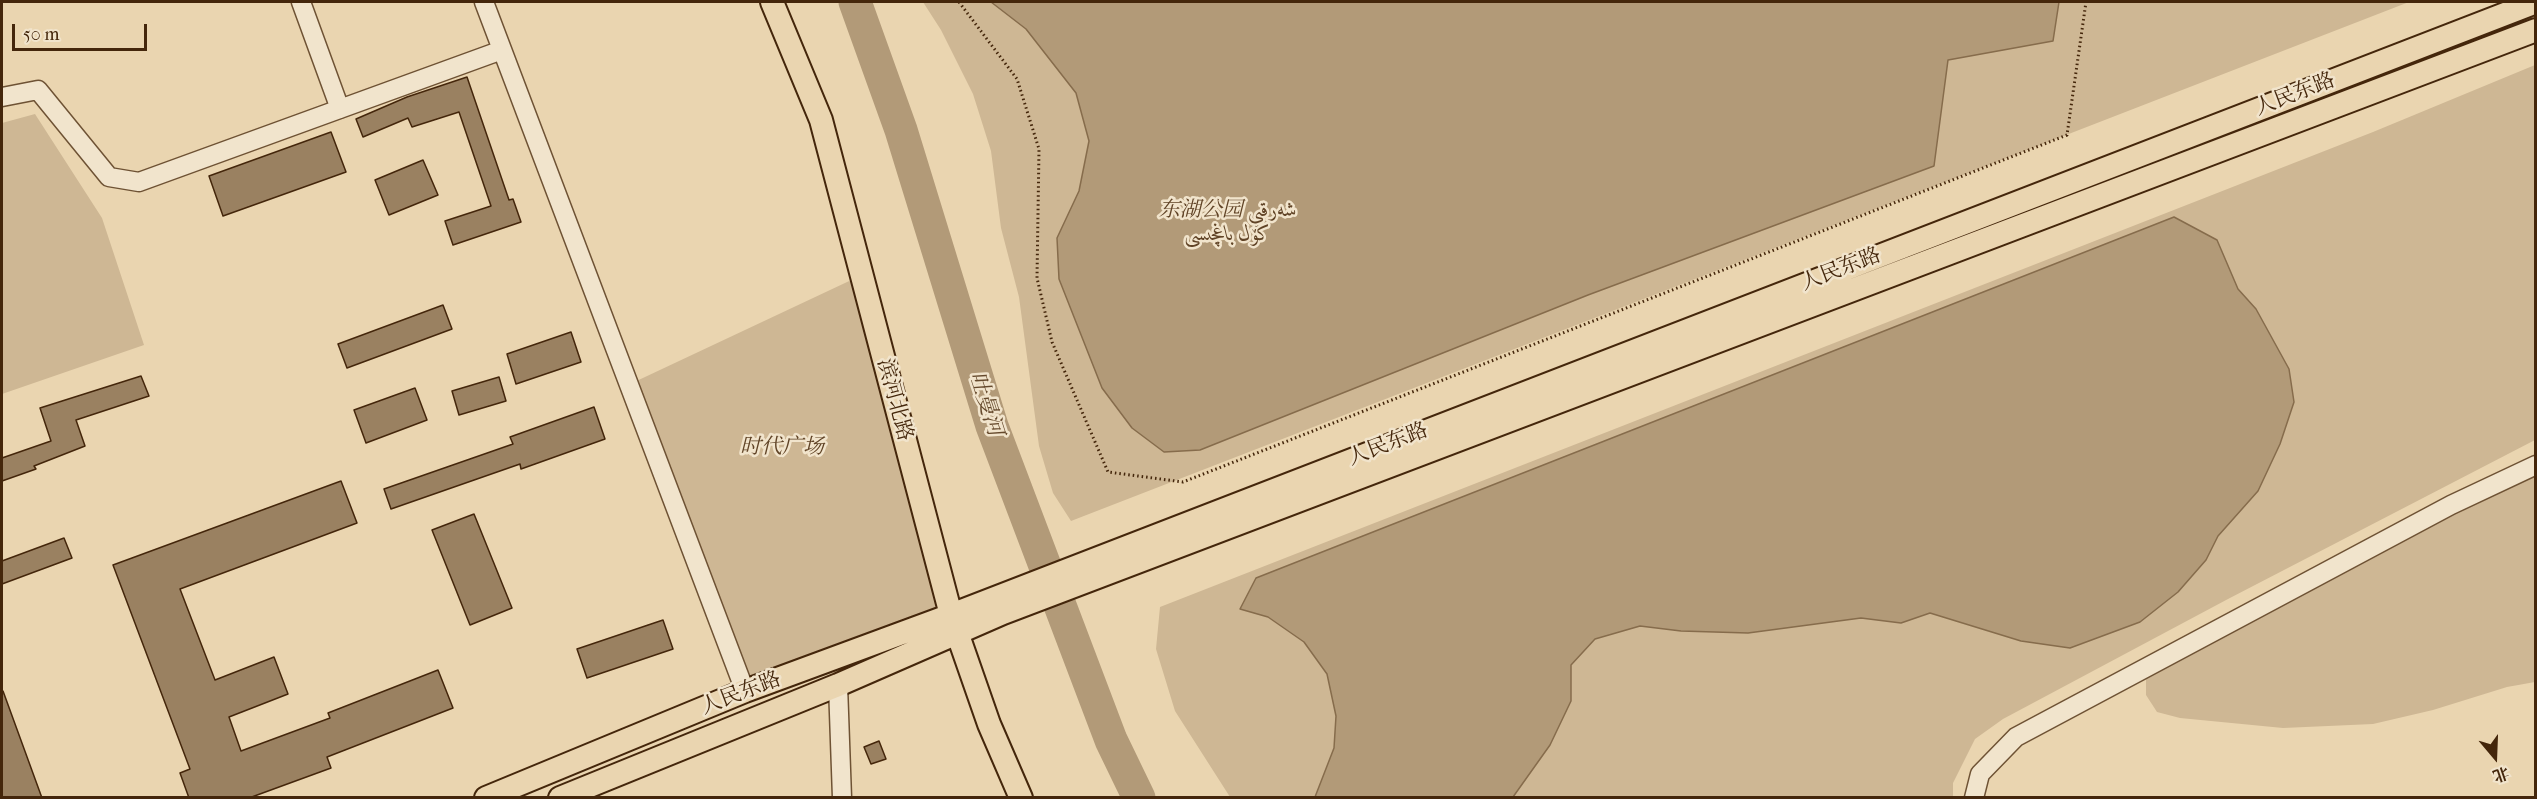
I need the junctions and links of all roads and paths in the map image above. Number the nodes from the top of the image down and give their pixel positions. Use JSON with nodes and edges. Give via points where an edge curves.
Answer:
{"nodes":[{"id":1,"x":301,"y":2,"type":"edge"},
{"id":2,"x":484,"y":2,"type":"edge"},
{"id":3,"x":772,"y":2,"type":"edge"},
{"id":4,"x":959,"y":2,"type":"edge"},
{"id":5,"x":2086,"y":2,"type":"edge"},
{"id":6,"x":2535,"y":2,"type":"edge"},
{"id":7,"x":2535,"y":30,"type":"edge"},
{"id":8,"x":502,"y":50,"type":"junction"},
{"id":9,"x":2,"y":97,"type":"edge"},
{"id":10,"x":340,"y":109,"type":"junction"},
{"id":11,"x":2535,"y":465,"type":"edge"},
{"id":12,"x":1153,"y":546,"type":"junction"},
{"id":13,"x":954,"y":624,"type":"junction"},
{"id":14,"x":838,"y":684,"type":"junction"},
{"id":15,"x":745,"y":692,"type":"junction"},
{"id":16,"x":486,"y":798,"type":"edge"},
{"id":17,"x":560,"y":798,"type":"edge"},
{"id":18,"x":842,"y":798,"type":"edge"},
{"id":19,"x":1021,"y":798,"type":"edge"},
{"id":20,"x":1974,"y":798,"type":"edge"}],
"edges":[{"from":1,"to":10,"type":"street"},
{"from":2,"to":8,"type":"street"},
{"from":3,"to":13,"type":"main road","name":"滨河北路","via":[[821,120]]},
{"from":4,"to":5,"type":"path","via":[[1017,79],[1039,149],[1037,278],[1052,342],[1108,472],[1183,483],[2067,135]]},
{"from":6,"to":12,"type":"main road","name":"人民东路"},
{"from":7,"to":12,"type":"main road","name":"人民东路"},
{"from":8,"to":10,"type":"street"},
{"from":8,"to":15,"type":"street"},
{"from":9,"to":10,"type":"street","via":[[38,90],[109,177],[139,182]]},
{"from":11,"to":20,"type":"street","via":[[2451,504],[2016,737],[1980,774]]},
{"from":12,"to":13,"type":"main road","name":"人民东路"},
{"from":13,"to":14,"type":"main road","name":"人民东路"},
{"from":13,"to":15,"type":"main road","name":"人民东路"},
{"from":13,"to":19,"type":"main road","name":"滨河北路","via":[[989,724]]},
{"from":14,"to":17,"type":"main road","name":"人民东路"},
{"from":14,"to":18,"type":"street"},
{"from":15,"to":16,"type":"main road","name":"人民东路"}]}
